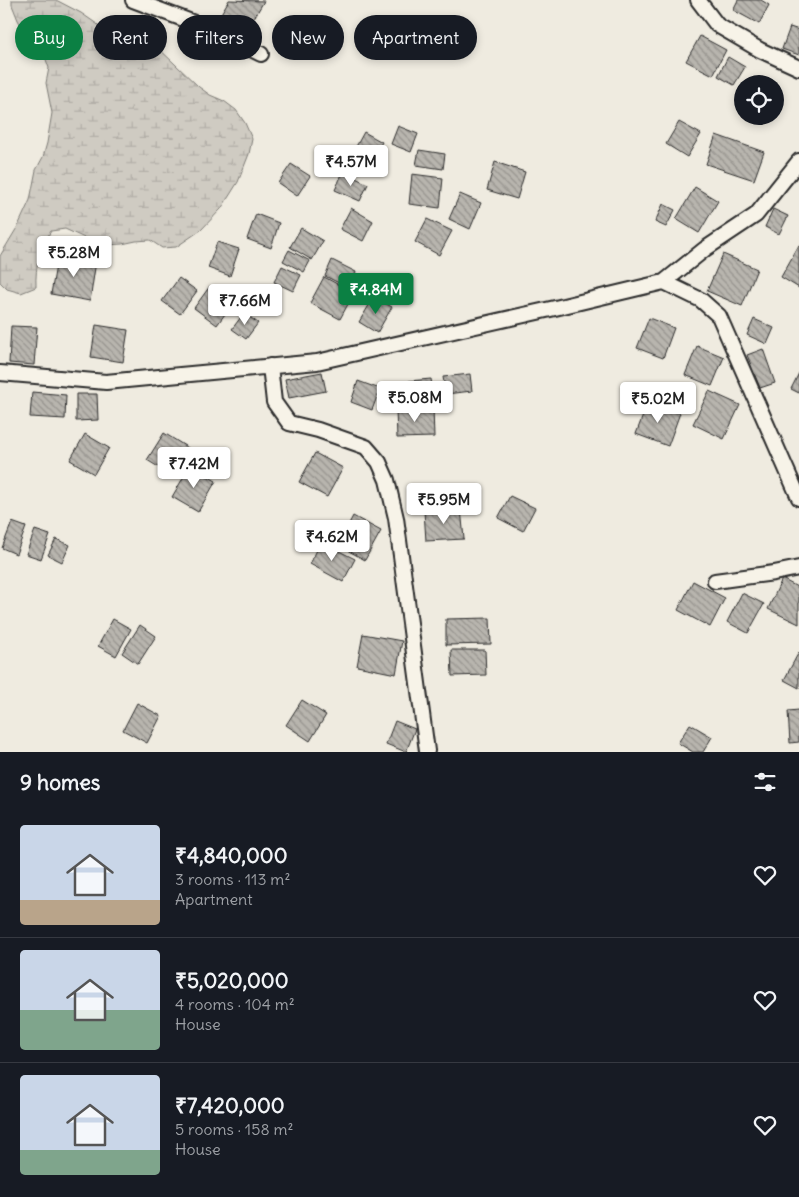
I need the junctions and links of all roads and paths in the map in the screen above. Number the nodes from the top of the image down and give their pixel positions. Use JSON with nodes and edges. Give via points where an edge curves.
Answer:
{"nodes":[{"id":1,"x":134,"y":0,"type":"edge"},
{"id":2,"x":698,"y":0,"type":"edge"},
{"id":3,"x":177,"y":16,"type":"edge"},
{"id":4,"x":799,"y":68,"type":"edge"},
{"id":5,"x":799,"y":161,"type":"edge"},
{"id":6,"x":664,"y":282,"type":"junction"},
{"id":7,"x":270,"y":366,"type":"junction"},
{"id":8,"x":0,"y":373,"type":"edge"},
{"id":9,"x":799,"y":498,"type":"edge"},
{"id":10,"x":799,"y":568,"type":"edge"},
{"id":11,"x":715,"y":581,"type":"dead end"},
{"id":12,"x":427,"y":751,"type":"edge"}],
"edges":[{"from":1,"to":3,"type":"street"},
{"from":2,"to":4,"type":"street","via":[[717,25]]},
{"from":5,"to":6,"type":"street","via":[[756,216],[705,249]]},
{"from":6,"to":7,"type":"street","via":[[317,362]]},
{"from":6,"to":9,"type":"street","via":[[701,300],[719,316]]},
{"from":7,"to":8,"type":"street","via":[[106,382]]},
{"from":7,"to":12,"type":"street","via":[[274,402],[289,423],[366,447],[379,462],[387,480],[396,518]]},
{"from":10,"to":11,"type":"street"}]}
